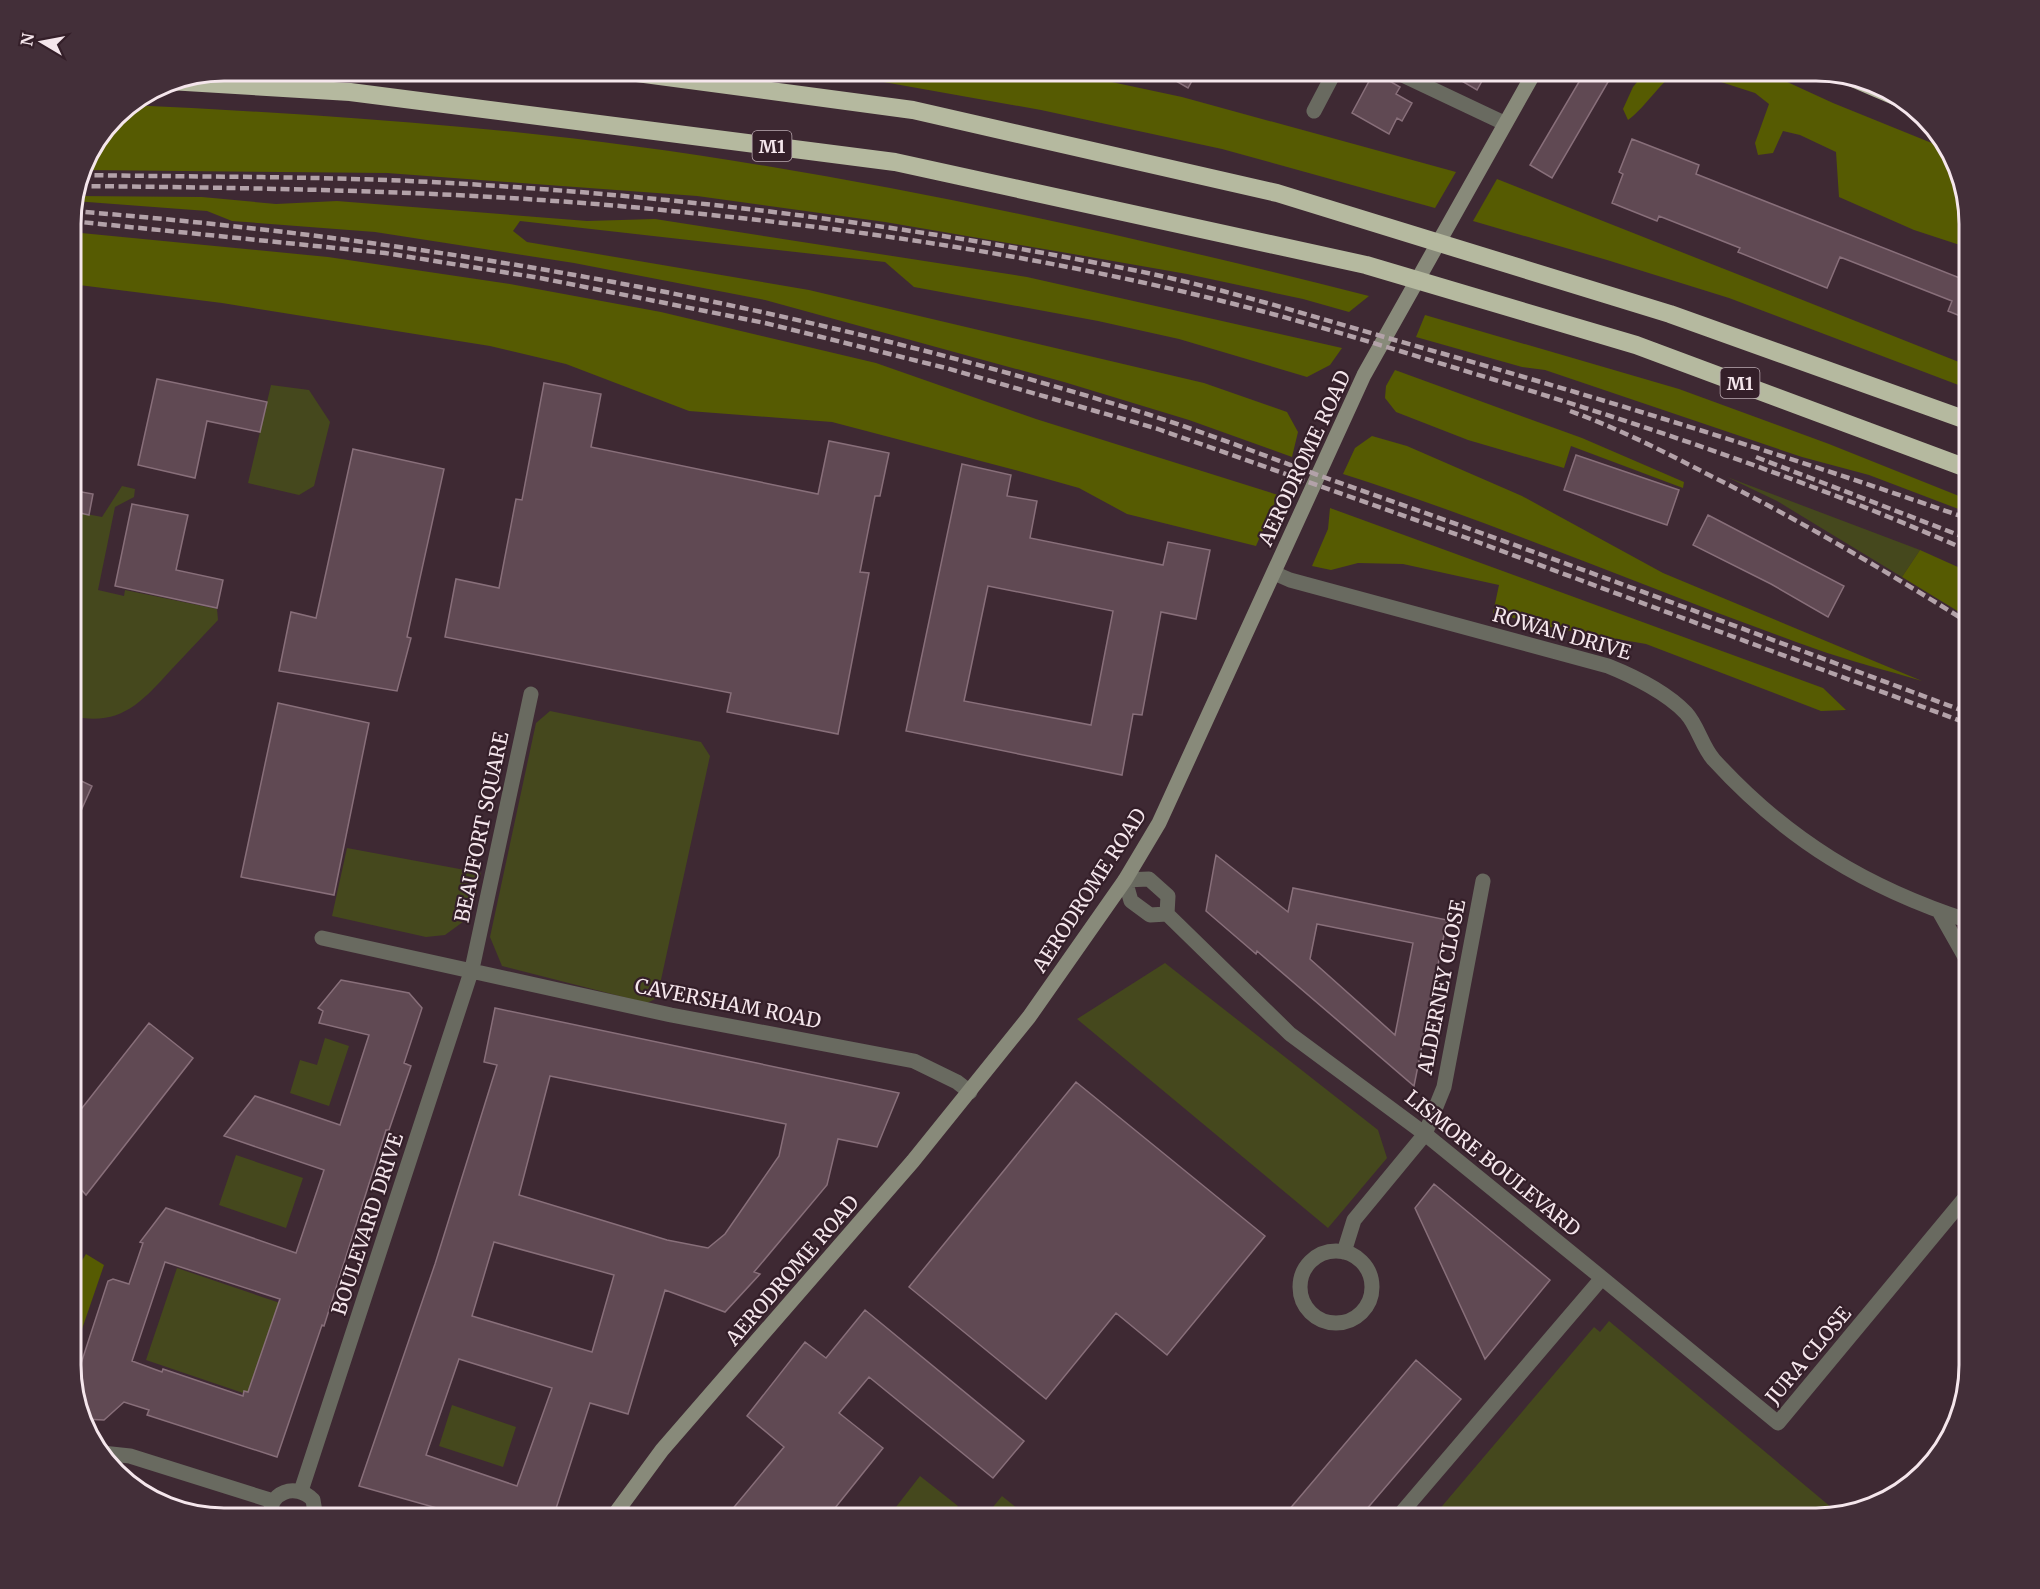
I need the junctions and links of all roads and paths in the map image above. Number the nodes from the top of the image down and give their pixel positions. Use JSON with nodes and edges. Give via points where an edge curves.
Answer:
{"nodes":[{"id":1,"x":702,"y":81,"type":"edge"},
{"id":2,"x":1329,"y":81,"type":"edge"},
{"id":3,"x":1417,"y":81,"type":"edge"},
{"id":4,"x":1529,"y":81,"type":"edge"},
{"id":5,"x":202,"y":83,"type":"edge"},
{"id":6,"x":1314,"y":111,"type":"dead end"},
{"id":7,"x":1504,"y":123,"type":"junction"},
{"id":8,"x":1959,"y":417,"type":"edge"},
{"id":9,"x":1959,"y":465,"type":"edge"},
{"id":10,"x":1274,"y":573,"type":"junction"},
{"id":11,"x":531,"y":694,"type":"dead end"},
{"id":12,"x":1125,"y":880,"type":"junction"},
{"id":13,"x":1483,"y":881,"type":"dead end"},
{"id":14,"x":1939,"y":911,"type":"junction"},
{"id":15,"x":1167,"y":914,"type":"junction"},
{"id":16,"x":1959,"y":917,"type":"edge"},
{"id":17,"x":322,"y":938,"type":"dead end"},
{"id":18,"x":1959,"y":945,"type":"edge"},
{"id":19,"x":472,"y":969,"type":"junction"},
{"id":20,"x":970,"y":1092,"type":"junction"},
{"id":21,"x":1425,"y":1134,"type":"junction"},
{"id":22,"x":1959,"y":1206,"type":"edge"},
{"id":23,"x":1344,"y":1252,"type":"junction"},
{"id":24,"x":1602,"y":1278,"type":"junction"},
{"id":25,"x":111,"y":1453,"type":"edge"},
{"id":26,"x":301,"y":1491,"type":"junction"},
{"id":27,"x":273,"y":1501,"type":"junction"},
{"id":28,"x":272,"y":1508,"type":"edge"},
{"id":29,"x":315,"y":1508,"type":"edge"},
{"id":30,"x":619,"y":1508,"type":"edge"},
{"id":31,"x":1406,"y":1508,"type":"edge"}],
"edges":[{"from":1,"to":8,"type":"highway","number":"M1","via":[[913,110],[1277,193],[1670,314]]},
{"from":2,"to":6,"type":"street"},
{"from":3,"to":7,"type":"street"},
{"from":4,"to":7,"type":"street","name":"AERODROME ROAD"},
{"from":5,"to":9,"type":"highway","number":"M1","via":[[350,92],[895,162],[1366,265],[1636,345]]},
{"from":7,"to":10,"type":"street","name":"AERODROME ROAD","via":[[1364,375]]},
{"from":10,"to":12,"type":"street","name":"AERODROME ROAD","via":[[1159,823]]},
{"from":10,"to":14,"type":"street","name":"ROWAN DRIVE","via":[[1634,676],[1686,713],[1712,758],[1791,834],[1849,871]]},
{"from":11,"to":19,"type":"street","name":"BEAUFORT SQUARE"},
{"from":12,"to":15,"type":"street","via":[[1131,901],[1150,915]]},
{"from":12,"to":15,"type":"street","via":[[1149,879],[1168,896]]},
{"from":12,"to":20,"type":"street","name":"AERODROME ROAD","via":[[1058,979]]},
{"from":13,"to":21,"type":"street","name":"ALDERNEY CLOSE","via":[[1444,1088]]},
{"from":14,"to":16,"type":"street","name":"ROWAN DRIVE"},
{"from":14,"to":18,"type":"street"},
{"from":15,"to":21,"type":"street","name":"LISMORE BOULEVARD","via":[[1290,1034]]},
{"from":17,"to":19,"type":"street","name":"CAVERSHAM ROAD"},
{"from":19,"to":20,"type":"street","name":"CAVERSHAM ROAD","via":[[671,1015],[914,1061]]},
{"from":19,"to":26,"type":"street","name":"BOULEVARD DRIVE"},
{"from":20,"to":30,"type":"street","name":"AERODROME ROAD","via":[[662,1450]]},
{"from":21,"to":23,"type":"street","name":"ALDERNEY CLOSE","via":[[1354,1220]]},
{"from":21,"to":24,"type":"street","name":"LISMORE BOULEVARD"},
{"from":22,"to":24,"type":"street","name":"JURA CLOSE","via":[[1778,1423]]},
{"from":23,"to":23,"type":"street","via":[[1366,1266],[1373,1285],[1372,1295],[1355,1319],[1326,1323],[1304,1304],[1300,1281],[1311,1261],[1331,1251]]},
{"from":24,"to":31,"type":"street"},
{"from":25,"to":27,"type":"street"},
{"from":26,"to":27,"type":"street","via":[[285,1491]]},
{"from":26,"to":29,"type":"street","via":[[313,1500]]},
{"from":27,"to":28,"type":"street"}]}
